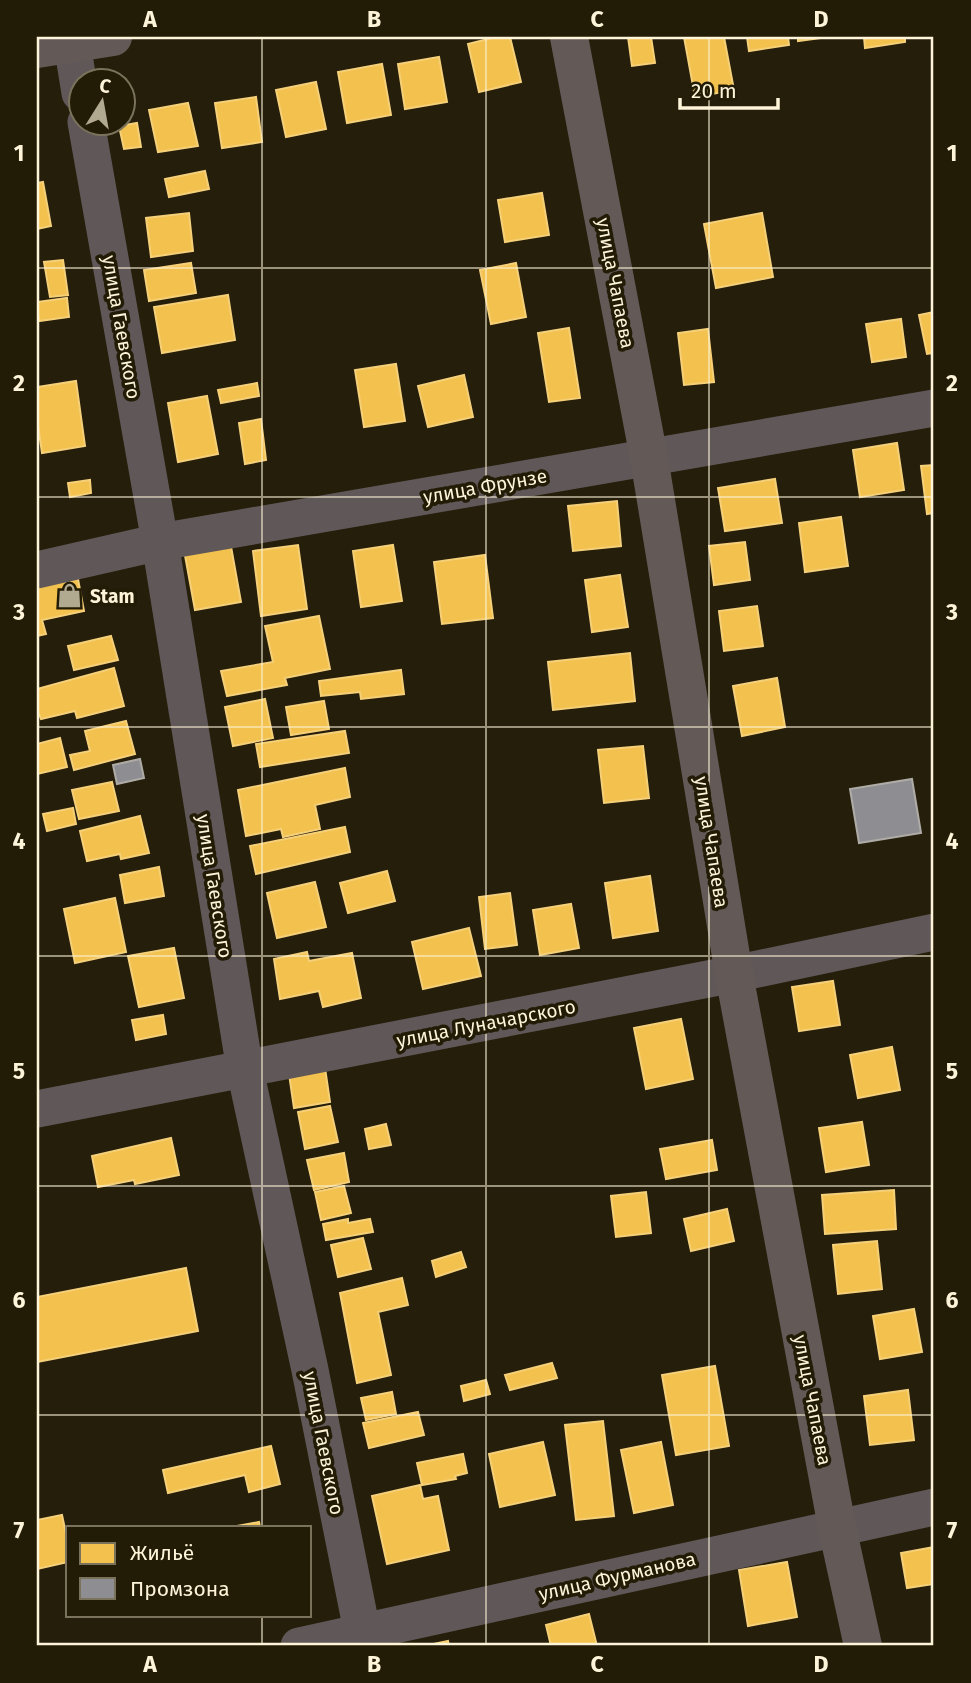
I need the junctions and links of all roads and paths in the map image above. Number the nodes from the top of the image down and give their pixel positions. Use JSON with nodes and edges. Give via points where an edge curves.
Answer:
{"nodes":[{"id":1,"x":113,"y":37,"type":"edge"},
{"id":2,"x":569,"y":37,"type":"edge"},
{"id":3,"x":60,"y":43,"type":"edge"},
{"id":4,"x":69,"y":66,"type":"edge"},
{"id":5,"x":88,"y":136,"type":"edge"},
{"id":6,"x":934,"y":408,"type":"edge"},
{"id":7,"x":649,"y":458,"type":"junction"},
{"id":8,"x":160,"y":541,"type":"junction"},
{"id":9,"x":37,"y":570,"type":"edge"},
{"id":10,"x":934,"y":932,"type":"edge"},
{"id":11,"x":734,"y":974,"type":"junction"},
{"id":12,"x":245,"y":1070,"type":"junction"},
{"id":13,"x":37,"y":1109,"type":"edge"},
{"id":14,"x":934,"y":1507,"type":"edge"},
{"id":15,"x":837,"y":1527,"type":"junction"},
{"id":16,"x":363,"y":1639,"type":"edge"},
{"id":17,"x":299,"y":1646,"type":"edge"},
{"id":18,"x":863,"y":1646,"type":"edge"}],
"edges":[{"from":1,"to":3,"type":"street"},
{"from":2,"to":7,"type":"street","name":"улица Чапаева"},
{"from":3,"to":4,"type":"street"},
{"from":5,"to":8,"type":"street","name":"улица Гаевского"},
{"from":6,"to":7,"type":"street","name":"улица Фрунзе"},
{"from":7,"to":8,"type":"street","name":"улица Фрунзе"},
{"from":7,"to":11,"type":"street","name":"улица Чапаева"},
{"from":8,"to":9,"type":"street","name":"улица Фрунзе"},
{"from":8,"to":12,"type":"street","name":"улица Гаевского"},
{"from":10,"to":11,"type":"street","name":"улица Луначарского"},
{"from":11,"to":12,"type":"street","name":"улица Луначарского"},
{"from":11,"to":15,"type":"street","name":"улица Чапаева"},
{"from":12,"to":13,"type":"street","name":"улица Луначарского"},
{"from":12,"to":16,"type":"street","name":"улица Гаевского"},
{"from":14,"to":15,"type":"street","name":"улица Фурманова"},
{"from":15,"to":16,"type":"street","name":"улица Фурманова"},
{"from":15,"to":18,"type":"street","name":"улица Чапаева"},
{"from":16,"to":17,"type":"street","name":"улица Фурманова"}]}
